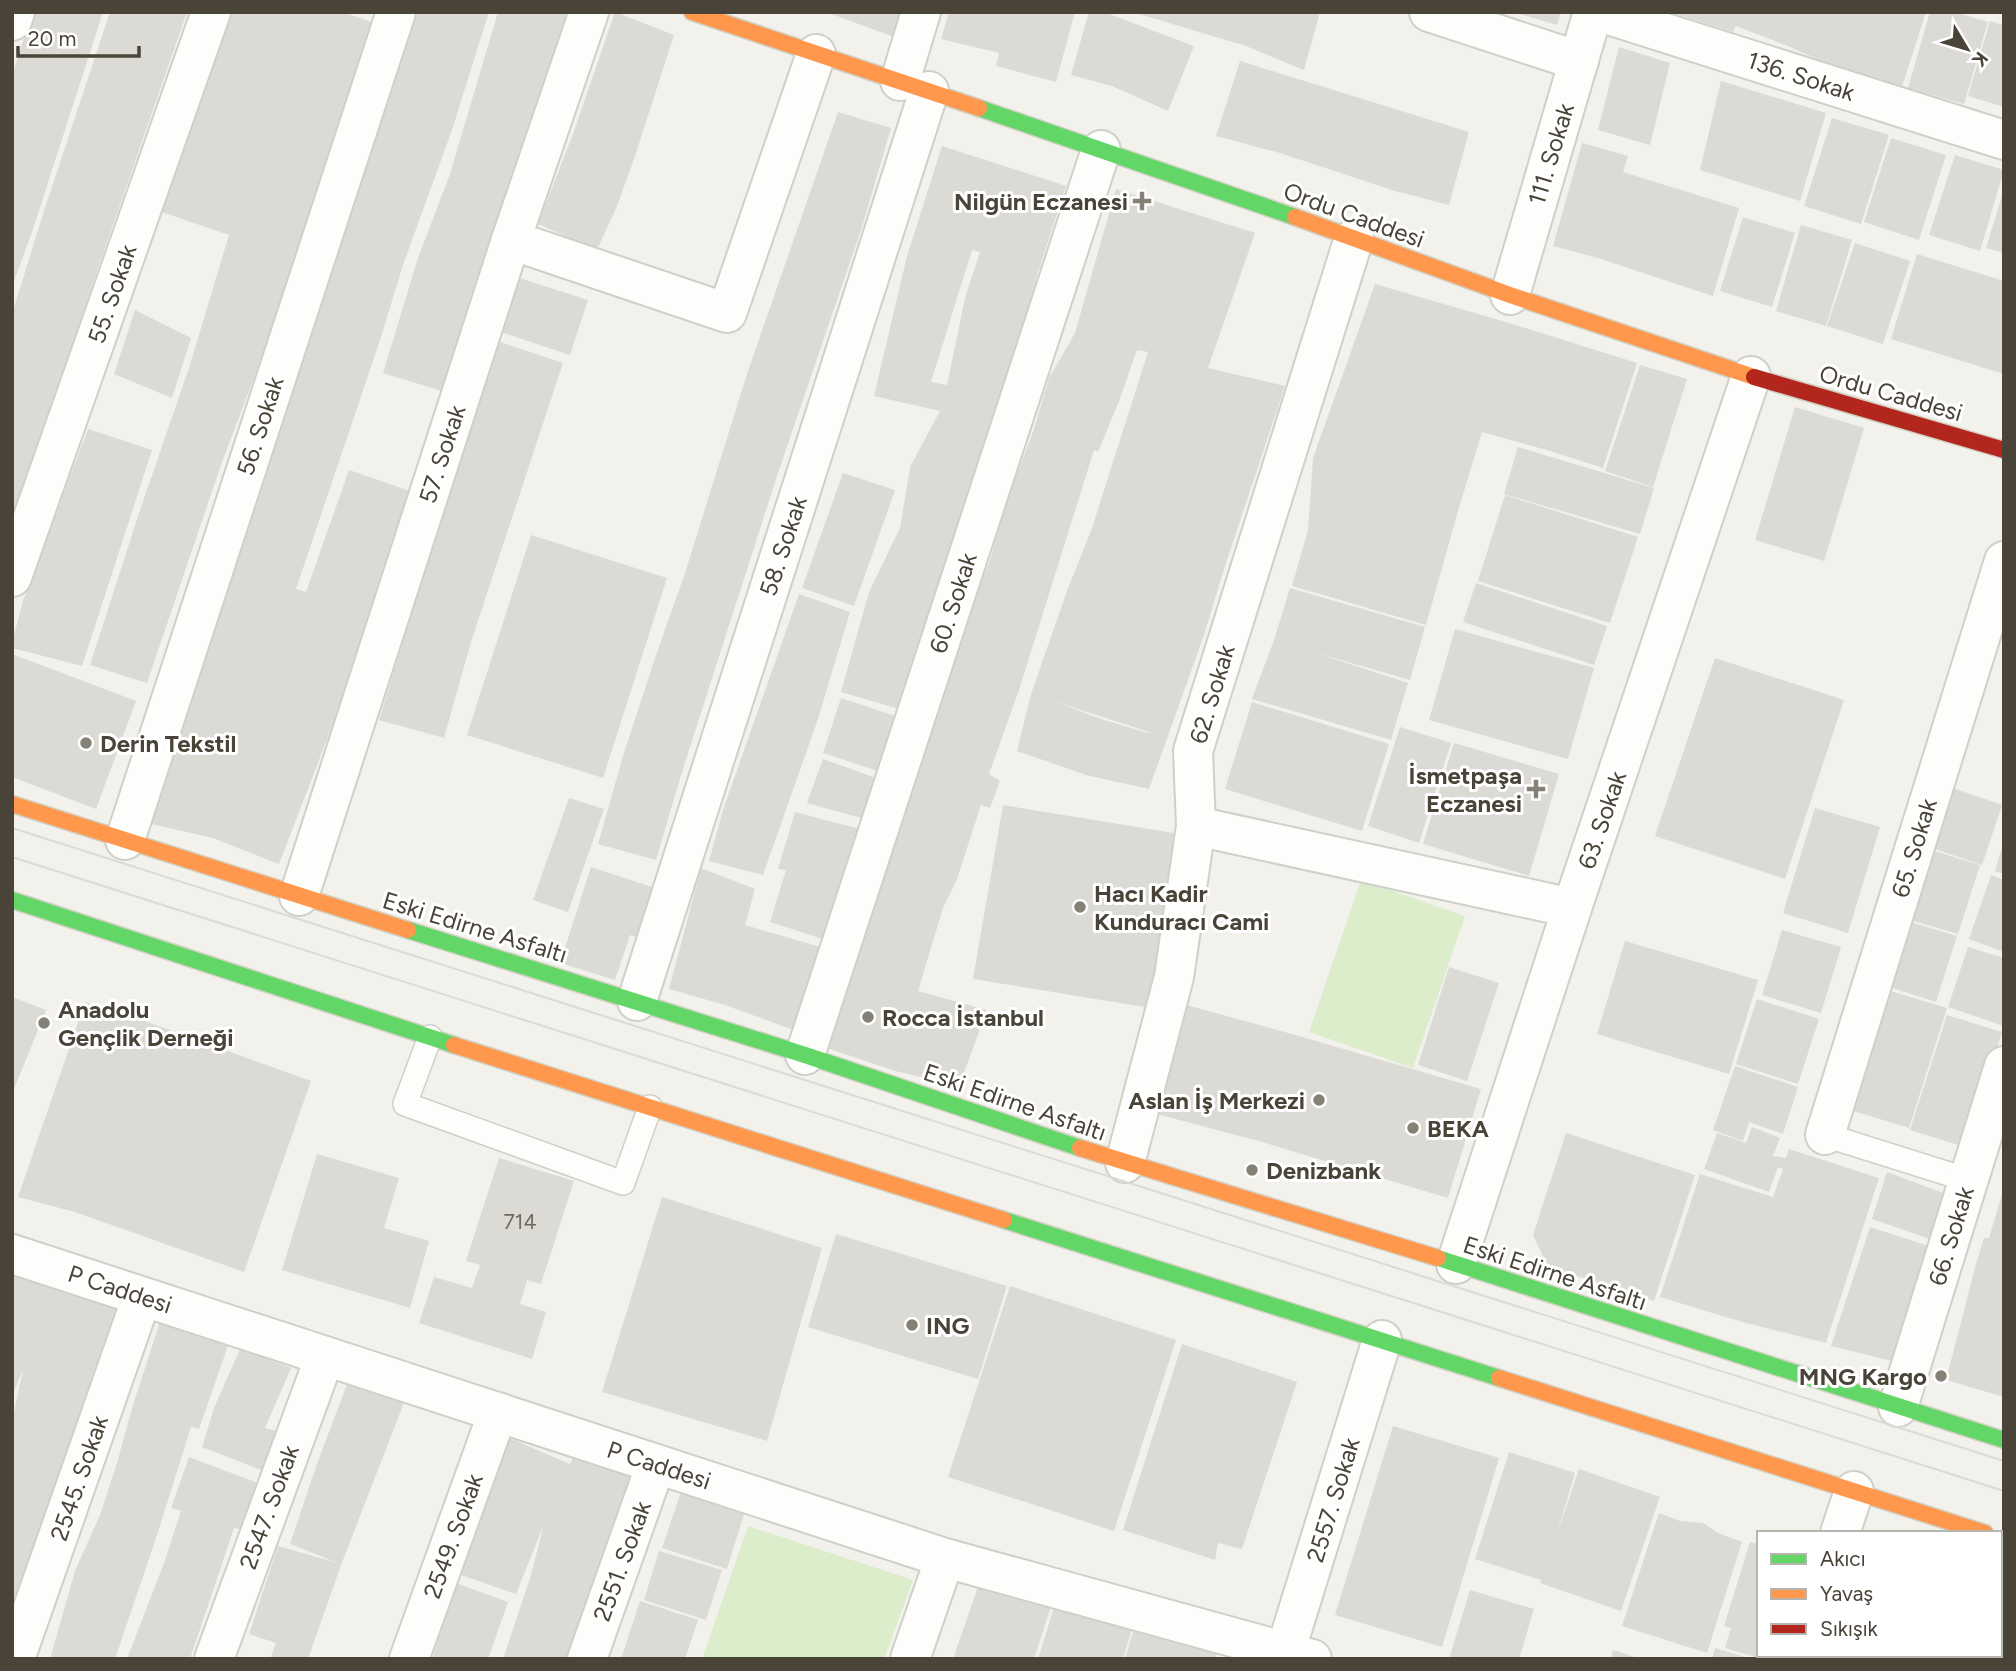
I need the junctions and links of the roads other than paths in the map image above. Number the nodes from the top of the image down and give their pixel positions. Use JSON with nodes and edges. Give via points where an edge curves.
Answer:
{"nodes":[{"id":1,"x":15,"y":12,"type":"edge"},
{"id":2,"x":211,"y":12,"type":"edge"},
{"id":3,"x":396,"y":12,"type":"edge"},
{"id":4,"x":589,"y":12,"type":"edge"},
{"id":5,"x":692,"y":12,"type":"edge"},
{"id":6,"x":921,"y":12,"type":"edge"},
{"id":7,"x":1429,"y":12,"type":"edge"},
{"id":8,"x":1593,"y":12,"type":"edge"},
{"id":9,"x":1599,"y":12,"type":"edge"},
{"id":10,"x":12,"y":21,"type":"edge"},
{"id":11,"x":816,"y":54,"type":"junction"},
{"id":12,"x":1579,"y":61,"type":"junction"},
{"id":13,"x":914,"y":86,"type":"junction"},
{"id":14,"x":2004,"y":140,"type":"edge"},
{"id":15,"x":1101,"y":150,"type":"junction"},
{"id":16,"x":1354,"y":238,"type":"junction"},
{"id":17,"x":511,"y":240,"type":"junction"},
{"id":18,"x":1510,"y":295,"type":"junction"},
{"id":19,"x":1751,"y":376,"type":"junction"},
{"id":20,"x":2004,"y":450,"type":"edge"},
{"id":21,"x":2004,"y":561,"type":"edge"},
{"id":22,"x":12,"y":577,"type":"edge"},
{"id":23,"x":12,"y":804,"type":"edge"},
{"id":24,"x":1196,"y":826,"type":"junction"},
{"id":25,"x":125,"y":840,"type":"junction"},
{"id":26,"x":299,"y":896,"type":"junction"},
{"id":27,"x":12,"y":900,"type":"edge"},
{"id":28,"x":1572,"y":908,"type":"junction"},
{"id":29,"x":637,"y":1001,"type":"junction"},
{"id":30,"x":430,"y":1037,"type":"junction"},
{"id":31,"x":805,"y":1055,"type":"junction"},
{"id":32,"x":2004,"y":1066,"type":"edge"},
{"id":33,"x":650,"y":1107,"type":"junction"},
{"id":34,"x":1825,"y":1135,"type":"joint"},
{"id":35,"x":1125,"y":1163,"type":"junction"},
{"id":36,"x":1968,"y":1180,"type":"junction"},
{"id":37,"x":12,"y":1254,"type":"edge"},
{"id":38,"x":1456,"y":1264,"type":"junction"},
{"id":39,"x":142,"y":1297,"type":"junction"},
{"id":40,"x":1382,"y":1340,"type":"junction"},
{"id":41,"x":324,"y":1356,"type":"junction"},
{"id":42,"x":1898,"y":1406,"type":"junction"},
{"id":43,"x":498,"y":1412,"type":"junction"},
{"id":44,"x":2004,"y":1440,"type":"edge"},
{"id":45,"x":656,"y":1464,"type":"junction"},
{"id":46,"x":1854,"y":1491,"type":"junction"},
{"id":47,"x":1841,"y":1531,"type":"edge"},
{"id":48,"x":1979,"y":1531,"type":"edge"},
{"id":49,"x":945,"y":1558,"type":"junction"},
{"id":50,"x":1293,"y":1656,"type":"edge"},
{"id":51,"x":15,"y":1659,"type":"edge"},
{"id":52,"x":214,"y":1659,"type":"edge"},
{"id":53,"x":409,"y":1659,"type":"edge"},
{"id":54,"x":587,"y":1659,"type":"edge"},
{"id":55,"x":910,"y":1659,"type":"edge"}],
"edges":[{"from":1,"to":10,"type":"street"},
{"from":2,"to":22,"type":"street","name":"55. Sokak"},
{"from":3,"to":25,"type":"street","name":"56. Sokak"},
{"from":4,"to":17,"type":"street","name":"57. Sokak"},
{"from":5,"to":11,"type":"main road","name":"Ordu Caddesi"},
{"from":6,"to":13,"type":"street","name":"58. Sokak"},
{"from":7,"to":12,"type":"street"},
{"from":8,"to":12,"type":"street","name":"111. Sokak"},
{"from":9,"to":14,"type":"street","name":"136. Sokak"},
{"from":11,"to":13,"type":"main road","name":"Ordu Caddesi"},
{"from":11,"to":17,"type":"street","via":[[727,313]]},
{"from":12,"to":18,"type":"street","name":"111. Sokak"},
{"from":13,"to":15,"type":"main road","name":"Ordu Caddesi"},
{"from":13,"to":29,"type":"street","name":"58. Sokak"},
{"from":15,"to":16,"type":"main road","name":"Ordu Caddesi"},
{"from":15,"to":31,"type":"street","name":"60. Sokak"},
{"from":16,"to":18,"type":"main road","name":"Ordu Caddesi"},
{"from":16,"to":24,"type":"street","name":"62. Sokak","via":[[1193,751]]},
{"from":17,"to":26,"type":"street","name":"57. Sokak"},
{"from":18,"to":19,"type":"main road","name":"Ordu Caddesi"},
{"from":19,"to":20,"type":"main road","name":"Ordu Caddesi"},
{"from":19,"to":28,"type":"street","name":"63. Sokak"},
{"from":21,"to":34,"type":"street","name":"65. Sokak"},
{"from":23,"to":25,"type":"main road","name":"Eski Edirne Asfaltı"},
{"from":24,"to":28,"type":"street"},
{"from":24,"to":35,"type":"street","name":"62. Sokak","via":[[1174,977]]},
{"from":25,"to":26,"type":"main road","name":"Eski Edirne Asfaltı"},
{"from":26,"to":29,"type":"main road","name":"Eski Edirne Asfaltı"},
{"from":27,"to":30,"type":"main road"},
{"from":28,"to":38,"type":"street","name":"63. Sokak"},
{"from":29,"to":31,"type":"main road","name":"Eski Edirne Asfaltı"},
{"from":30,"to":33,"type":"main road"},
{"from":30,"to":33,"type":"lane","via":[[405,1104],[623,1182]]},
{"from":31,"to":35,"type":"main road","name":"Eski Edirne Asfaltı"},
{"from":32,"to":36,"type":"street","name":"66. Sokak"},
{"from":33,"to":40,"type":"main road"},
{"from":34,"to":36,"type":"lane"},
{"from":35,"to":38,"type":"main road","name":"Eski Edirne Asfaltı"},
{"from":36,"to":42,"type":"street","name":"66. Sokak"},
{"from":37,"to":39,"type":"street","name":"P Caddesi"},
{"from":38,"to":42,"type":"main road","name":"Eski Edirne Asfaltı"},
{"from":39,"to":41,"type":"street","name":"P Caddesi"},
{"from":39,"to":51,"type":"street","name":"2545. Sokak"},
{"from":40,"to":46,"type":"main road"},
{"from":40,"to":50,"type":"street","name":"2557. Sokak"},
{"from":41,"to":43,"type":"street","name":"P Caddesi"},
{"from":41,"to":52,"type":"street","name":"2547. Sokak"},
{"from":42,"to":44,"type":"main road","name":"Eski Edirne Asfaltı"},
{"from":43,"to":45,"type":"street","name":"P Caddesi"},
{"from":43,"to":53,"type":"street","name":"2549. Sokak"},
{"from":45,"to":49,"type":"street","name":"P Caddesi"},
{"from":45,"to":54,"type":"street","name":"2551. Sokak"},
{"from":46,"to":47,"type":"street"},
{"from":46,"to":48,"type":"main road"},
{"from":49,"to":50,"type":"street","name":"P Caddesi"},
{"from":49,"to":55,"type":"street"}]}
